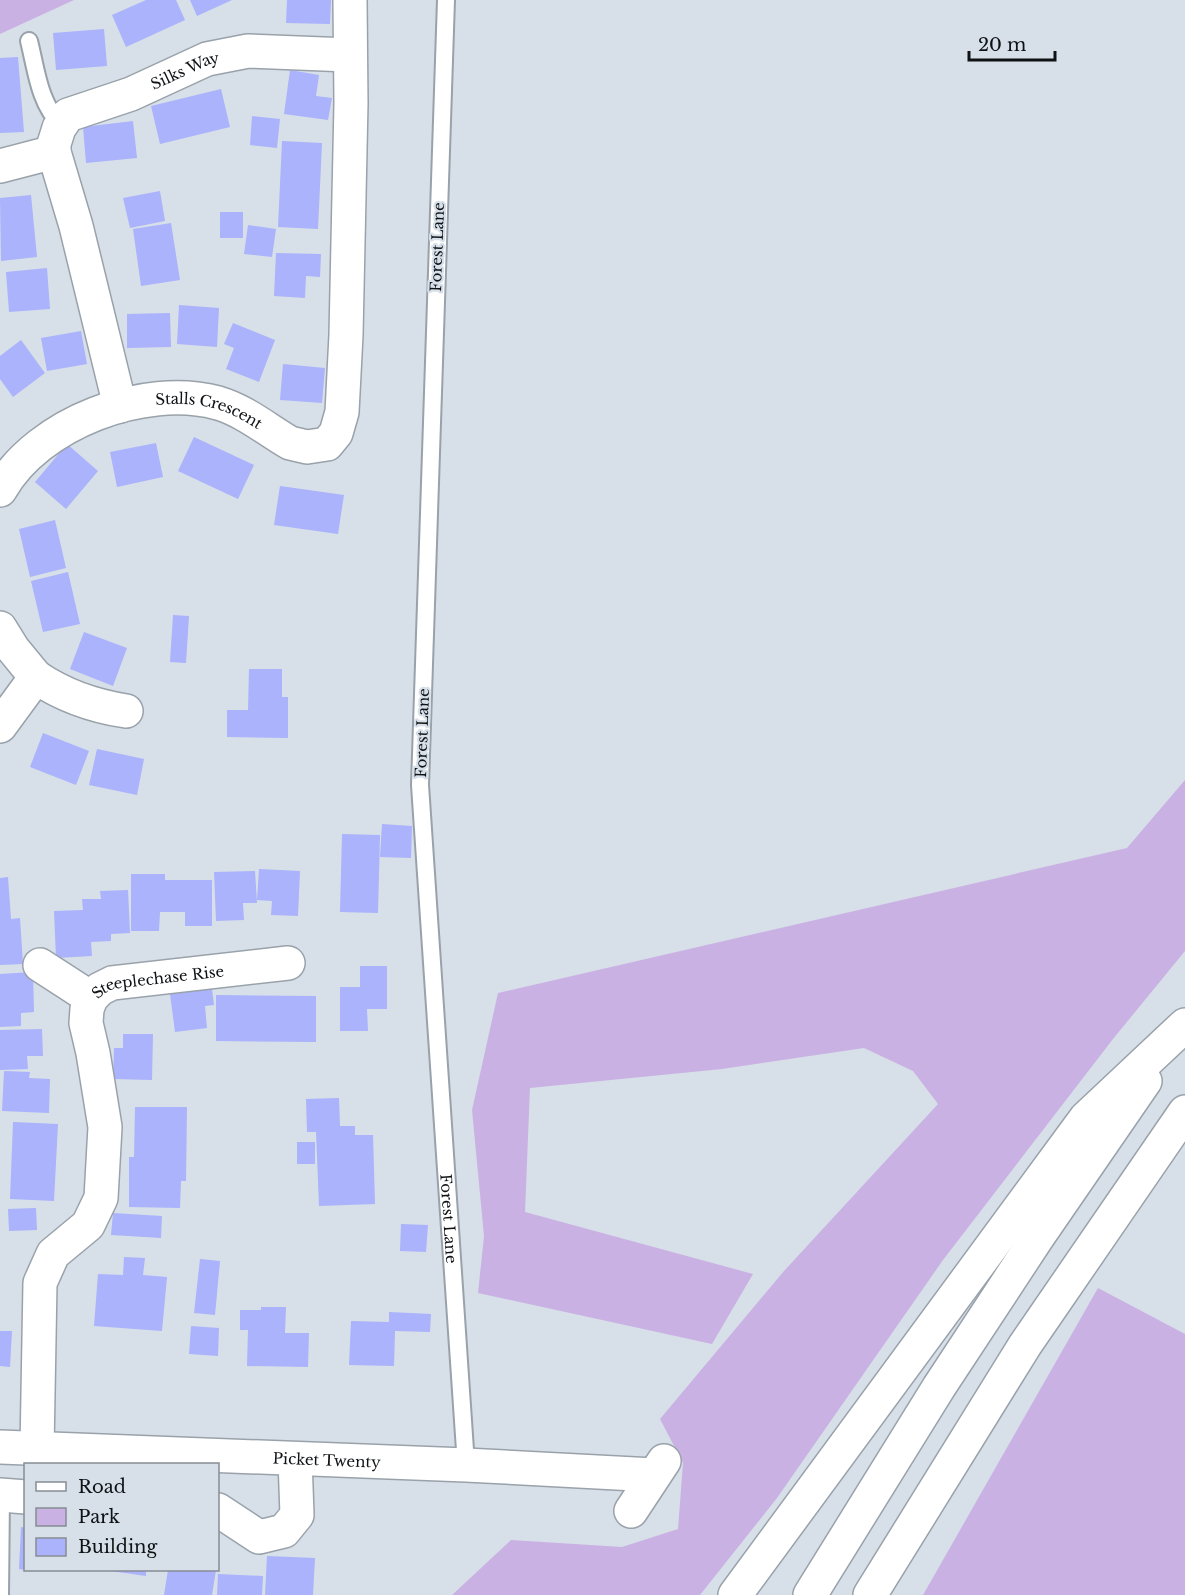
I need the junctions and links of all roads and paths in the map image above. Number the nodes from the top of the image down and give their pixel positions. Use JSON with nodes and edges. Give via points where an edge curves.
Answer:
{"nodes":[{"id":1,"x":350,"y":0,"type":"edge"},
{"id":2,"x":446,"y":0,"type":"edge"},
{"id":3,"x":29,"y":40,"type":"dead end"},
{"id":4,"x":349,"y":55,"type":"junction"},
{"id":5,"x":58,"y":138,"type":"junction"},
{"id":6,"x":0,"y":166,"type":"edge"},
{"id":7,"x":120,"y":406,"type":"junction"},
{"id":8,"x":0,"y":490,"type":"edge"},
{"id":9,"x":0,"y":628,"type":"edge"},
{"id":10,"x":36,"y":677,"type":"junction"},
{"id":11,"x":126,"y":711,"type":"dead end"},
{"id":12,"x":0,"y":726,"type":"edge"},
{"id":13,"x":288,"y":963,"type":"dead end"},
{"id":14,"x":40,"y":965,"type":"dead end"},
{"id":15,"x":91,"y":998,"type":"junction"},
{"id":16,"x":1185,"y":1026,"type":"edge"},
{"id":17,"x":1185,"y":1112,"type":"edge"},
{"id":18,"x":0,"y":1448,"type":"edge"},
{"id":19,"x":37,"y":1449,"type":"junction"},
{"id":20,"x":295,"y":1459,"type":"junction"},
{"id":21,"x":466,"y":1465,"type":"junction"},
{"id":22,"x":9,"y":1496,"type":"edge"},
{"id":23,"x":219,"y":1511,"type":"edge"},
{"id":24,"x":631,"y":1511,"type":"dead end"},
{"id":25,"x":0,"y":1595,"type":"edge"},
{"id":26,"x":735,"y":1595,"type":"edge"},
{"id":27,"x":810,"y":1595,"type":"edge"},
{"id":28,"x":870,"y":1595,"type":"edge"}],
"edges":[{"from":1,"to":4,"type":"main road"},
{"from":2,"to":21,"type":"lane","name":"Forest Lane","via":[[420,785]]},
{"from":3,"to":5,"type":"lane"},
{"from":4,"to":5,"type":"main road","name":"Silks Way","via":[[248,51],[219,55],[114,101],[68,115]]},
{"from":4,"to":7,"type":"main road","name":"Stalls Crescent","via":[[346,335],[342,412],[332,439],[321,446],[290,443],[243,413],[208,401],[162,399]]},
{"from":5,"to":6,"type":"main road","name":"Silks Way"},
{"from":5,"to":7,"type":"main road"},
{"from":7,"to":8,"type":"main road","name":"Stalls Crescent","via":[[83,418],[46,439],[17,465]]},
{"from":9,"to":10,"type":"main road"},
{"from":10,"to":11,"type":"main road","via":[[76,699]]},
{"from":10,"to":12,"type":"main road"},
{"from":13,"to":15,"type":"main road","name":"Steeplechase Rise","via":[[112,983]]},
{"from":14,"to":15,"type":"main road","name":"Steeplechase Rise"},
{"from":15,"to":19,"type":"main road","via":[[86,1023],[105,1127],[101,1197],[88,1225],[53,1254],[40,1283]]},
{"from":16,"to":26,"type":"main road","via":[[1086,1118]]},
{"from":16,"to":27,"type":"main road","via":[[1030,1248]]},
{"from":17,"to":28,"type":"main road","via":[[1025,1345]]},
{"from":18,"to":19,"type":"main road","name":"Picket Twenty"},
{"from":19,"to":20,"type":"main road","name":"Picket Twenty"},
{"from":20,"to":21,"type":"main road","name":"Picket Twenty"},
{"from":20,"to":23,"type":"main road","via":[[297,1515],[284,1531],[259,1538]]},
{"from":21,"to":24,"type":"main road","name":"Picket Twenty","via":[[660,1466]]},
{"from":22,"to":25,"type":"lane"}]}
